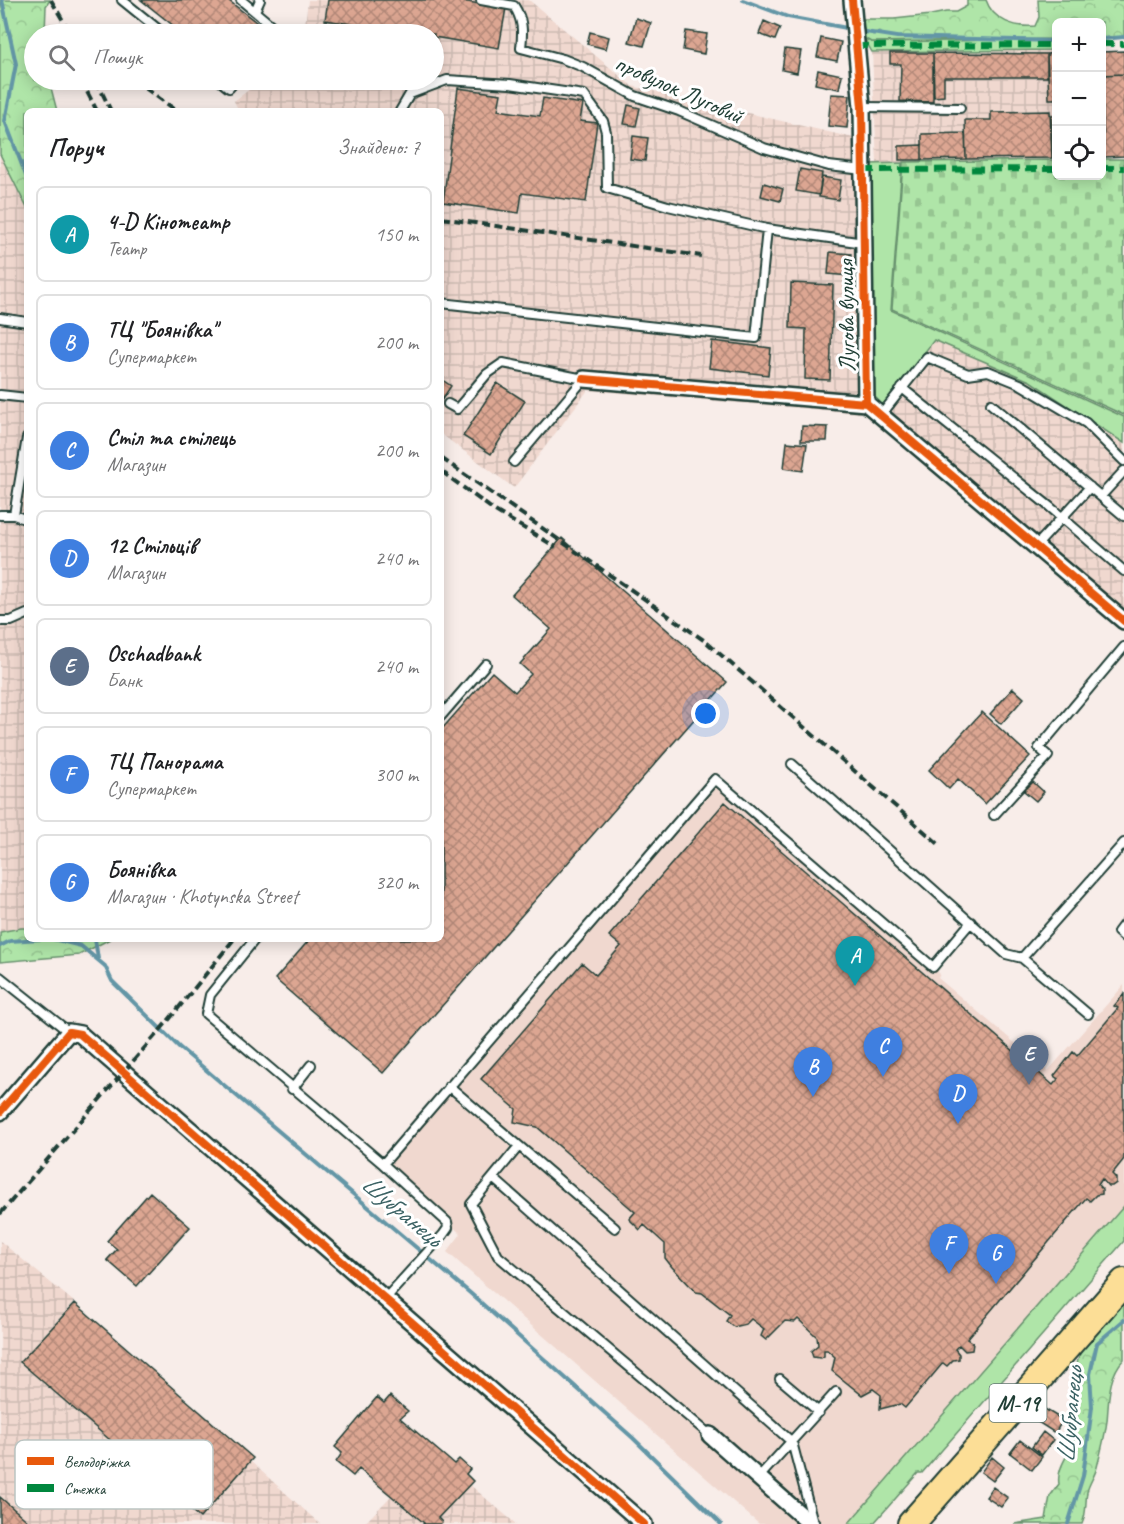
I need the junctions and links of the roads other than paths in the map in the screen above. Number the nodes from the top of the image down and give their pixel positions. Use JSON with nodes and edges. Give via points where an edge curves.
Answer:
{"nodes":[{"id":1,"x":122,"y":0,"type":"edge"},
{"id":2,"x":241,"y":0,"type":"edge"},
{"id":3,"x":260,"y":0,"type":"edge"},
{"id":4,"x":481,"y":0,"type":"edge"},
{"id":5,"x":852,"y":0,"type":"edge"},
{"id":6,"x":255,"y":11,"type":"junction"},
{"id":7,"x":152,"y":24,"type":"edge"},
{"id":8,"x":270,"y":24,"type":"edge"},
{"id":9,"x":444,"y":81,"type":"edge"},
{"id":10,"x":421,"y":90,"type":"edge"},
{"id":11,"x":862,"y":107,"type":"junction"},
{"id":12,"x":402,"y":108,"type":"edge"},
{"id":13,"x":960,"y":108,"type":"dead end"},
{"id":14,"x":863,"y":170,"type":"junction"},
{"id":15,"x":767,"y":229,"type":"junction"},
{"id":16,"x":864,"y":243,"type":"junction"},
{"id":17,"x":444,"y":303,"type":"edge"},
{"id":18,"x":0,"y":318,"type":"edge"},
{"id":19,"x":24,"y":322,"type":"edge"},
{"id":20,"x":584,"y":379,"type":"junction"},
{"id":21,"x":902,"y":388,"type":"junction"},
{"id":22,"x":0,"y":395,"type":"edge"},
{"id":23,"x":24,"y":398,"type":"edge"},
{"id":24,"x":866,"y":403,"type":"junction"},
{"id":25,"x":448,"y":404,"type":"dead end"},
{"id":26,"x":990,"y":404,"type":"dead end"},
{"id":27,"x":881,"y":415,"type":"junction"},
{"id":28,"x":24,"y":456,"type":"edge"},
{"id":29,"x":1124,"y":461,"type":"edge"},
{"id":30,"x":514,"y":462,"type":"dead end"},
{"id":31,"x":1124,"y":471,"type":"edge"},
{"id":32,"x":1090,"y":487,"type":"junction"},
{"id":33,"x":1101,"y":496,"type":"junction"},
{"id":34,"x":0,"y":515,"type":"edge"},
{"id":35,"x":14,"y":515,"type":"junction"},
{"id":36,"x":1124,"y":516,"type":"edge"},
{"id":37,"x":24,"y":519,"type":"edge"},
{"id":38,"x":1062,"y":519,"type":"junction"},
{"id":39,"x":1036,"y":546,"type":"junction"},
{"id":40,"x":1124,"y":571,"type":"edge"},
{"id":41,"x":24,"y":615,"type":"edge"},
{"id":42,"x":0,"y":621,"type":"edge"},
{"id":43,"x":1124,"y":621,"type":"edge"},
{"id":44,"x":1124,"y":647,"type":"edge"},
{"id":45,"x":486,"y":664,"type":"dead end"},
{"id":46,"x":444,"y":713,"type":"edge"},
{"id":47,"x":792,"y":764,"type":"dead end"},
{"id":48,"x":994,"y":815,"type":"dead end"},
{"id":49,"x":1124,"y":843,"type":"edge"},
{"id":50,"x":971,"y":922,"type":"junction"},
{"id":51,"x":1124,"y":924,"type":"edge"},
{"id":52,"x":1124,"y":937,"type":"edge"},
{"id":53,"x":253,"y":942,"type":"edge"},
{"id":54,"x":1022,"y":958,"type":"junction"},
{"id":55,"x":0,"y":977,"type":"edge"},
{"id":56,"x":1088,"y":1014,"type":"dead end"},
{"id":57,"x":69,"y":1032,"type":"junction"},
{"id":58,"x":311,"y":1065,"type":"dead end"},
{"id":59,"x":449,"y":1086,"type":"junction"},
{"id":60,"x":292,"y":1089,"type":"junction"},
{"id":61,"x":0,"y":1112,"type":"edge"},
{"id":62,"x":519,"y":1146,"type":"junction"},
{"id":63,"x":383,"y":1164,"type":"junction"},
{"id":64,"x":493,"y":1178,"type":"junction"},
{"id":65,"x":615,"y":1228,"type":"dead end"},
{"id":66,"x":1124,"y":1282,"type":"edge"},
{"id":67,"x":385,"y":1299,"type":"junction"},
{"id":68,"x":780,"y":1379,"type":"dead end"},
{"id":69,"x":836,"y":1392,"type":"dead end"},
{"id":70,"x":819,"y":1412,"type":"junction"},
{"id":71,"x":710,"y":1435,"type":"joint"},
{"id":72,"x":792,"y":1442,"type":"junction"},
{"id":73,"x":759,"y":1478,"type":"junction"},
{"id":74,"x":644,"y":1524,"type":"edge"},
{"id":75,"x":812,"y":1524,"type":"edge"},
{"id":76,"x":911,"y":1524,"type":"edge"}],
"edges":[{"from":1,"to":7,"type":"lane"},
{"from":2,"to":6,"type":"lane"},
{"from":3,"to":6,"type":"lane"},
{"from":4,"to":14,"type":"lane","name":"провулок Луговий","via":[[514,6],[521,17],[521,48],[584,67],[635,96],[764,148],[829,166]]},
{"from":5,"to":11,"type":"street","name":"Лугова вулиця"},
{"from":6,"to":8,"type":"lane"},
{"from":9,"to":15,"type":"lane","via":[[510,84],[584,95],[603,121],[606,132],[607,188]]},
{"from":10,"to":12,"type":"lane","via":[[410,94]]},
{"from":11,"to":13,"type":"lane"},
{"from":11,"to":14,"type":"street","name":"Лугова вулиця"},
{"from":14,"to":16,"type":"street","name":"Лугова вулиця"},
{"from":15,"to":16,"type":"lane"},
{"from":15,"to":17,"type":"lane","via":[[756,338]]},
{"from":16,"to":24,"type":"street","name":"Лугова вулиця"},
{"from":18,"to":19,"type":"lane"},
{"from":20,"to":24,"type":"street"},
{"from":20,"to":25,"type":"lane","via":[[503,363],[488,374],[457,410]]},
{"from":20,"to":30,"type":"lane"},
{"from":21,"to":27,"type":"lane"},
{"from":21,"to":29,"type":"lane","via":[[927,357],[968,374],[988,371],[1020,384],[1086,423]]},
{"from":21,"to":38,"type":"lane"},
{"from":22,"to":23,"type":"lane"},
{"from":24,"to":27,"type":"street","name":"Лугова вулиця"},
{"from":26,"to":32,"type":"lane"},
{"from":27,"to":39,"type":"street","name":"Лугова вулиця"},
{"from":28,"to":35,"type":"lane"},
{"from":31,"to":33,"type":"lane"},
{"from":32,"to":33,"type":"lane"},
{"from":32,"to":38,"type":"lane"},
{"from":33,"to":36,"type":"lane"},
{"from":34,"to":35,"type":"lane"},
{"from":35,"to":37,"type":"lane"},
{"from":38,"to":39,"type":"lane"},
{"from":38,"to":40,"type":"lane"},
{"from":39,"to":43,"type":"street","name":"Лугова вулиця"},
{"from":41,"to":42,"type":"lane"},
{"from":44,"to":48,"type":"lane","via":[[1039,748],[1048,756]]},
{"from":45,"to":46,"type":"lane"},
{"from":47,"to":50,"type":"lane"},
{"from":49,"to":54,"type":"lane"},
{"from":50,"to":54,"type":"lane","via":[[1006,954]]},
{"from":50,"to":59,"type":"lane","via":[[933,967],[715,779]]},
{"from":51,"to":52,"type":"lane","via":[[1118,932]]},
{"from":53,"to":60,"type":"lane","via":[[210,995],[206,1014]]},
{"from":54,"to":56,"type":"lane"},
{"from":55,"to":57,"type":"lane"},
{"from":57,"to":61,"type":"street"},
{"from":57,"to":67,"type":"street","via":[[80,1034],[112,1061]]},
{"from":58,"to":60,"type":"lane"},
{"from":59,"to":62,"type":"lane"},
{"from":59,"to":63,"type":"lane"},
{"from":60,"to":63,"type":"lane"},
{"from":62,"to":64,"type":"lane"},
{"from":62,"to":65,"type":"lane"},
{"from":63,"to":67,"type":"lane","via":[[445,1218],[448,1228]]},
{"from":64,"to":71,"type":"lane","via":[[471,1204],[498,1256]]},
{"from":64,"to":72,"type":"lane"},
{"from":66,"to":76,"type":"highway","number":"М-19"},
{"from":67,"to":74,"type":"street"},
{"from":68,"to":70,"type":"lane"},
{"from":69,"to":70,"type":"lane"},
{"from":70,"to":72,"type":"lane"},
{"from":71,"to":73,"type":"street"},
{"from":72,"to":73,"type":"lane"},
{"from":72,"to":75,"type":"lane"},
{"from":73,"to":75,"type":"street"}]}
